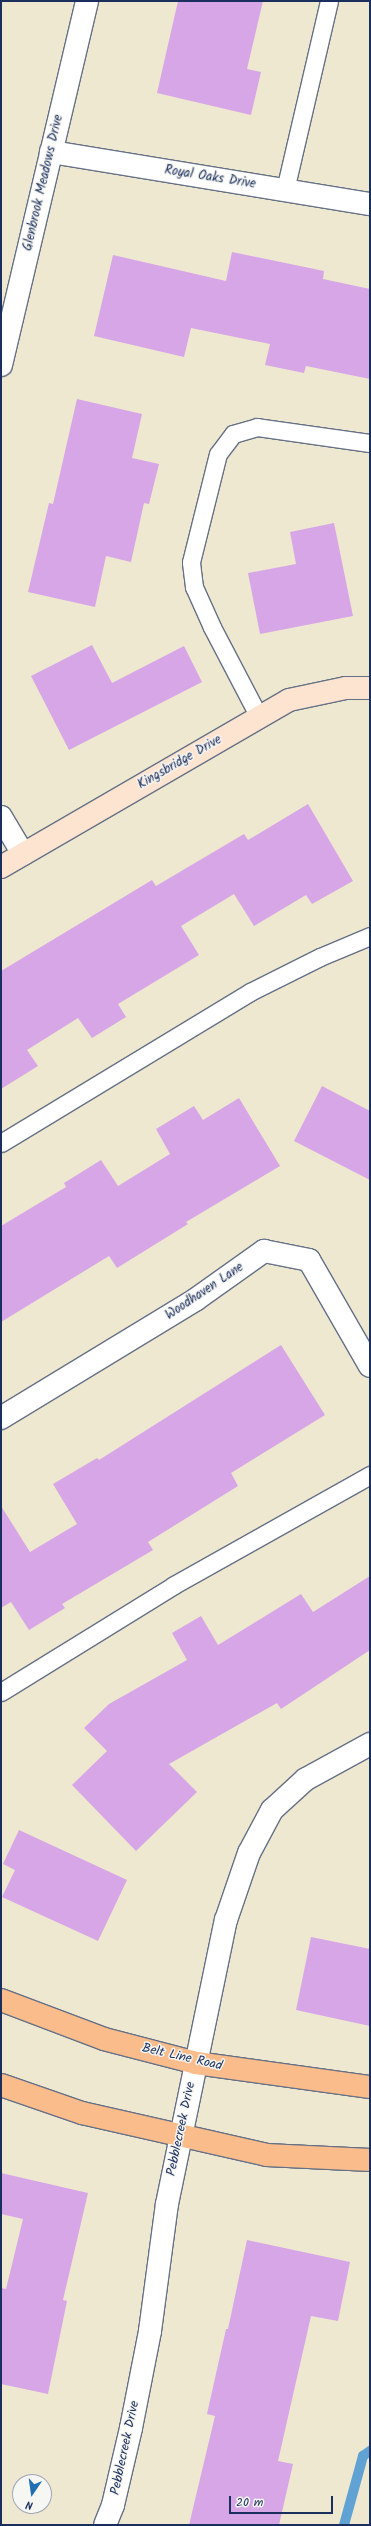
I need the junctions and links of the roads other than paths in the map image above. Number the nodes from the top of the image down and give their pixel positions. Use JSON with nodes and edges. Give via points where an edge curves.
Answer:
{"nodes":[{"id":1,"x":87,"y":1,"type":"edge"},
{"id":2,"x":328,"y":1,"type":"edge"},
{"id":3,"x":50,"y":152,"type":"junction"},
{"id":4,"x":285,"y":190,"type":"junction"},
{"id":5,"x":370,"y":204,"type":"edge"},
{"id":6,"x":1,"y":365,"type":"edge"},
{"id":7,"x":370,"y":443,"type":"edge"},
{"id":8,"x":370,"y":688,"type":"edge"},
{"id":9,"x":259,"y":717,"type":"junction"},
{"id":10,"x":1,"y":818,"type":"edge"},
{"id":11,"x":23,"y":854,"type":"junction"},
{"id":12,"x":1,"y":867,"type":"edge"},
{"id":13,"x":370,"y":936,"type":"edge"},
{"id":14,"x":1,"y":1143,"type":"edge"},
{"id":15,"x":370,"y":1366,"type":"edge"},
{"id":16,"x":1,"y":1418,"type":"edge"},
{"id":17,"x":370,"y":1475,"type":"edge"},
{"id":18,"x":1,"y":1692,"type":"edge"},
{"id":19,"x":370,"y":1744,"type":"edge"},
{"id":20,"x":1,"y":2000,"type":"edge"},
{"id":21,"x":196,"y":2063,"type":"junction"},
{"id":22,"x":1,"y":2085,"type":"edge"},
{"id":23,"x":370,"y":2087,"type":"edge"},
{"id":24,"x":181,"y":2137,"type":"junction"},
{"id":25,"x":370,"y":2160,"type":"edge"},
{"id":26,"x":105,"y":2525,"type":"edge"}],
"edges":[{"from":1,"to":3,"type":"street","name":"Glenbrook Meadows Drive"},
{"from":2,"to":4,"type":"lane"},
{"from":3,"to":4,"type":"street","name":"Royal Oaks Drive"},
{"from":3,"to":6,"type":"street","name":"Glenbrook Meadows Drive"},
{"from":4,"to":5,"type":"street","name":"Royal Oaks Drive"},
{"from":7,"to":9,"type":"lane","via":[[257,427],[232,434],[218,454],[191,562],[194,587]]},
{"from":8,"to":9,"type":"street","name":"Kingsbridge Drive","via":[[346,688],[289,700]]},
{"from":9,"to":11,"type":"street","name":"Kingsbridge Drive"},
{"from":10,"to":11,"type":"street"},
{"from":11,"to":12,"type":"street","name":"Kingsbridge Drive"},
{"from":13,"to":14,"type":"lane","via":[[320,957],[250,992]]},
{"from":15,"to":16,"type":"street","name":"Woodhaven Lane","via":[[309,1260],[264,1251],[195,1300]]},
{"from":17,"to":18,"type":"lane","via":[[174,1585]]},
{"from":19,"to":21,"type":"street","name":"Pebblecreek Drive","via":[[306,1779],[269,1816],[249,1854],[226,1920]]},
{"from":20,"to":21,"type":"main road","name":"Belt Line Road","via":[[104,2039]]},
{"from":21,"to":23,"type":"main road","name":"Belt Line Road"},
{"from":21,"to":24,"type":"street","name":"Pebblecreek Drive"},
{"from":22,"to":24,"type":"main road","via":[[82,2113]]},
{"from":24,"to":25,"type":"main road","via":[[267,2155]]},
{"from":24,"to":26,"type":"street","name":"Pebblecreek Drive","via":[[167,2204],[150,2331],[131,2428],[113,2505]]}]}
